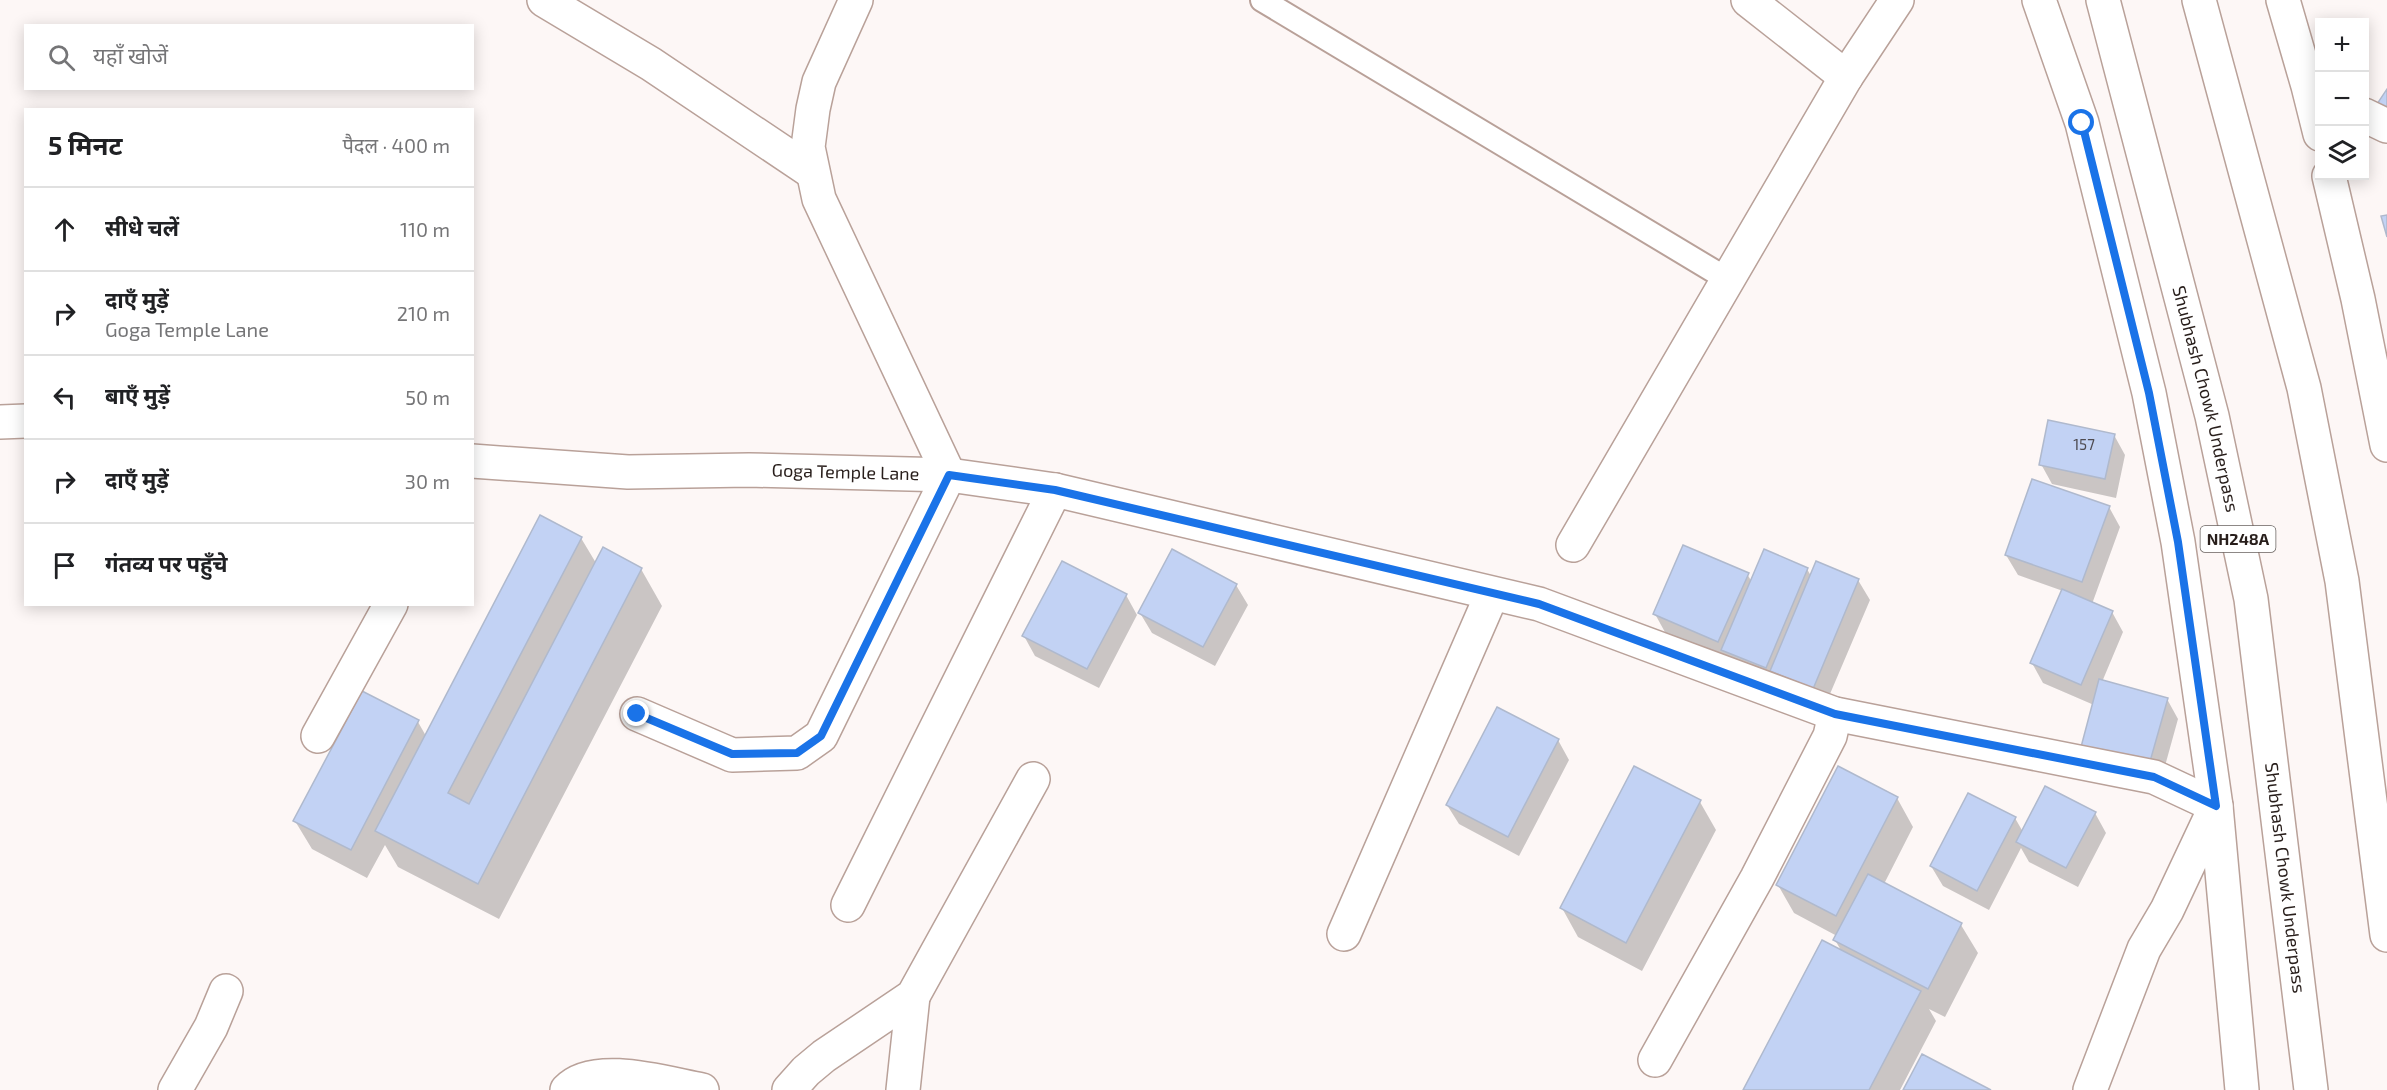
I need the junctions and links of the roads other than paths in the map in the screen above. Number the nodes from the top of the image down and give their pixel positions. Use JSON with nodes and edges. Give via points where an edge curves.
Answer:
{"nodes":[{"id":1,"x":544,"y":0,"type":"edge"},
{"id":2,"x":856,"y":0,"type":"edge"},
{"id":3,"x":1262,"y":0,"type":"edge"},
{"id":4,"x":1748,"y":0,"type":"edge"},
{"id":5,"x":1897,"y":0,"type":"edge"},
{"id":6,"x":2039,"y":0,"type":"edge"},
{"id":7,"x":2103,"y":0,"type":"edge"},
{"id":8,"x":2199,"y":0,"type":"edge"},
{"id":9,"x":2283,"y":0,"type":"edge"},
{"id":10,"x":1846,"y":77,"type":"junction"},
{"id":11,"x":2314,"y":89,"type":"edge"},
{"id":12,"x":2369,"y":117,"type":"edge"},
{"id":13,"x":2318,"y":126,"type":"edge"},
{"id":14,"x":2387,"y":126,"type":"edge"},
{"id":15,"x":812,"y":172,"type":"junction"},
{"id":16,"x":2330,"y":180,"type":"edge"},
{"id":17,"x":1727,"y":279,"type":"junction"},
{"id":18,"x":24,"y":421,"type":"edge"},
{"id":19,"x":0,"y":422,"type":"edge"},
{"id":20,"x":2387,"y":445,"type":"edge"},
{"id":21,"x":474,"y":461,"type":"edge"},
{"id":22,"x":949,"y":475,"type":"junction"},
{"id":23,"x":1055,"y":490,"type":"junction"},
{"id":24,"x":1573,"y":545,"type":"dead end"},
{"id":25,"x":1492,"y":594,"type":"junction"},
{"id":26,"x":390,"y":606,"type":"edge"},
{"id":27,"x":637,"y":714,"type":"dead end"},
{"id":28,"x":1835,"y":714,"type":"junction"},
{"id":29,"x":318,"y":736,"type":"dead end"},
{"id":30,"x":1033,"y":779,"type":"dead end"},
{"id":31,"x":2216,"y":806,"type":"junction"},
{"id":32,"x":848,"y":905,"type":"dead end"},
{"id":33,"x":1344,"y":934,"type":"dead end"},
{"id":34,"x":2387,"y":935,"type":"edge"},
{"id":35,"x":226,"y":991,"type":"dead end"},
{"id":36,"x":913,"y":996,"type":"junction"},
{"id":37,"x":1655,"y":1060,"type":"dead end"},
{"id":38,"x":175,"y":1090,"type":"edge"},
{"id":39,"x":567,"y":1090,"type":"edge"},
{"id":40,"x":702,"y":1090,"type":"edge"},
{"id":41,"x":789,"y":1090,"type":"edge"},
{"id":42,"x":903,"y":1090,"type":"edge"},
{"id":43,"x":2090,"y":1090,"type":"edge"},
{"id":44,"x":2242,"y":1090,"type":"edge"},
{"id":45,"x":2311,"y":1090,"type":"edge"}],
"edges":[{"from":1,"to":15,"type":"main road","via":[[651,64]]},
{"from":2,"to":15,"type":"main road","via":[[819,82],[808,147]]},
{"from":3,"to":17,"type":"lane"},
{"from":4,"to":10,"type":"main road"},
{"from":5,"to":10,"type":"main road"},
{"from":6,"to":31,"type":"main road","via":[[2082,123],[2149,393],[2178,542]]},
{"from":7,"to":45,"type":"main road","name":"Shubhash Chowk Underpass","number":"NH248A","via":[[2212,416],[2251,599]]},
{"from":8,"to":34,"type":"main road","via":[[2304,387],[2342,581]]},
{"from":9,"to":11,"type":"main road"},
{"from":10,"to":17,"type":"main road"},
{"from":11,"to":13,"type":"main road"},
{"from":12,"to":14,"type":"main road"},
{"from":15,"to":22,"type":"main road","via":[[819,199]]},
{"from":16,"to":20,"type":"main road"},
{"from":17,"to":24,"type":"main road"},
{"from":18,"to":19,"type":"main road"},
{"from":21,"to":22,"type":"main road","name":"Goga Temple Lane","via":[[628,472],[749,470]]},
{"from":22,"to":23,"type":"main road","name":"Goga Temple Lane"},
{"from":22,"to":27,"type":"main road","via":[[821,736],[797,753],[732,754]]},
{"from":23,"to":25,"type":"main road","name":"Goga Temple Lane"},
{"from":23,"to":32,"type":"main road"},
{"from":25,"to":28,"type":"main road","name":"Goga Temple Lane","via":[[1539,604]]},
{"from":25,"to":33,"type":"main road"},
{"from":26,"to":29,"type":"main road"},
{"from":28,"to":31,"type":"main road","name":"Goga Temple Lane","via":[[2154,777]]},
{"from":28,"to":37,"type":"main road","via":[[1830,736],[1762,868]]},
{"from":30,"to":36,"type":"main road"},
{"from":31,"to":43,"type":"main road","via":[[2167,910],[2144,949]]},
{"from":31,"to":44,"type":"main road"},
{"from":35,"to":38,"type":"main road","via":[[211,1027]]},
{"from":36,"to":41,"type":"main road","via":[[824,1056]]},
{"from":36,"to":42,"type":"main road"},
{"from":39,"to":40,"type":"main road","via":[[593,1077],[617,1075]]}]}
